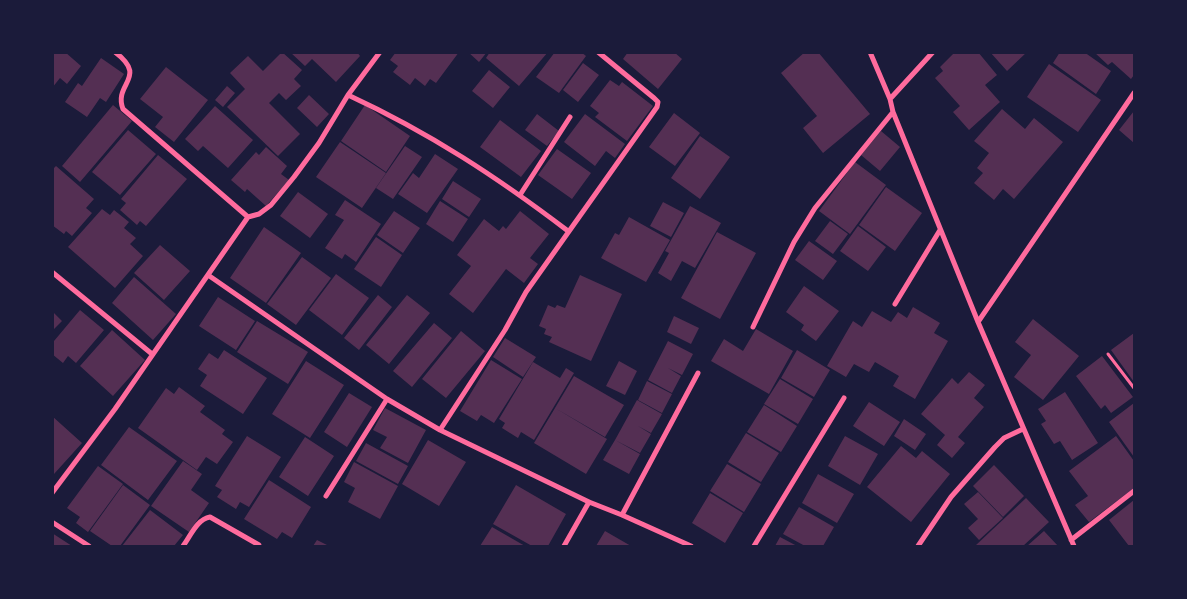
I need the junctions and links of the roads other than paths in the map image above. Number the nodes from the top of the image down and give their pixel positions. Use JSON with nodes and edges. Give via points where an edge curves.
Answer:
{"nodes":[{"id":1,"x":116,"y":52,"type":"edge"},
{"id":2,"x":380,"y":52,"type":"edge"},
{"id":3,"x":598,"y":52,"type":"edge"},
{"id":4,"x":609,"y":52,"type":"edge"},
{"id":5,"x":870,"y":52,"type":"edge"},
{"id":6,"x":933,"y":52,"type":"edge"},
{"id":7,"x":604,"y":57,"type":"junction"},
{"id":8,"x":1134,"y":93,"type":"edge"},
{"id":9,"x":348,"y":95,"type":"junction"},
{"id":10,"x":890,"y":99,"type":"junction"},
{"id":11,"x":893,"y":112,"type":"junction"},
{"id":12,"x":570,"y":117,"type":"dead end"},
{"id":13,"x":520,"y":195,"type":"junction"},
{"id":14,"x":248,"y":217,"type":"junction"},
{"id":15,"x":940,"y":230,"type":"junction"},
{"id":16,"x":568,"y":231,"type":"junction"},
{"id":17,"x":52,"y":272,"type":"edge"},
{"id":18,"x":208,"y":275,"type":"junction"},
{"id":19,"x":895,"y":304,"type":"dead end"},
{"id":20,"x":978,"y":322,"type":"junction"},
{"id":21,"x":753,"y":328,"type":"dead end"},
{"id":22,"x":152,"y":354,"type":"junction"},
{"id":23,"x":698,"y":372,"type":"dead end"},
{"id":24,"x":844,"y":398,"type":"dead end"},
{"id":25,"x":387,"y":399,"type":"junction"},
{"id":26,"x":1023,"y":429,"type":"junction"},
{"id":27,"x":440,"y":430,"type":"junction"},
{"id":28,"x":1134,"y":491,"type":"edge"},
{"id":29,"x":52,"y":494,"type":"edge"},
{"id":30,"x":326,"y":496,"type":"dead end"},
{"id":31,"x":589,"y":502,"type":"junction"},
{"id":32,"x":622,"y":515,"type":"junction"},
{"id":33,"x":52,"y":522,"type":"edge"},
{"id":34,"x":1072,"y":540,"type":"junction"},
{"id":35,"x":89,"y":546,"type":"edge"},
{"id":36,"x":183,"y":546,"type":"edge"},
{"id":37,"x":259,"y":546,"type":"edge"},
{"id":38,"x":564,"y":546,"type":"edge"},
{"id":39,"x":691,"y":546,"type":"edge"},
{"id":40,"x":754,"y":546,"type":"edge"},
{"id":41,"x":918,"y":546,"type":"edge"},
{"id":42,"x":1074,"y":546,"type":"edge"}],
"edges":[{"from":1,"to":14,"type":"street","via":[[130,66],[131,72],[120,103],[123,109]]},
{"from":2,"to":9,"type":"street"},
{"from":3,"to":7,"type":"street"},
{"from":4,"to":7,"type":"street"},
{"from":5,"to":10,"type":"street"},
{"from":6,"to":10,"type":"street"},
{"from":7,"to":16,"type":"street","via":[[658,102],[657,107]]},
{"from":8,"to":20,"type":"street"},
{"from":9,"to":13,"type":"street","via":[[441,143]]},
{"from":9,"to":14,"type":"street","via":[[319,143],[271,206]]},
{"from":10,"to":11,"type":"street"},
{"from":11,"to":15,"type":"street"},
{"from":11,"to":21,"type":"street","via":[[815,208],[794,242]]},
{"from":12,"to":13,"type":"street"},
{"from":13,"to":16,"type":"street"},
{"from":14,"to":18,"type":"street"},
{"from":15,"to":19,"type":"street"},
{"from":15,"to":20,"type":"street"},
{"from":16,"to":27,"type":"street"},
{"from":17,"to":22,"type":"street"},
{"from":18,"to":22,"type":"street"},
{"from":18,"to":25,"type":"street"},
{"from":20,"to":26,"type":"street"},
{"from":22,"to":29,"type":"street"},
{"from":23,"to":32,"type":"street"},
{"from":24,"to":40,"type":"street"},
{"from":25,"to":27,"type":"street"},
{"from":25,"to":30,"type":"street"},
{"from":26,"to":34,"type":"street"},
{"from":26,"to":41,"type":"street","via":[[1004,438],[995,447],[951,497]]},
{"from":27,"to":31,"type":"street"},
{"from":28,"to":34,"type":"street"},
{"from":31,"to":32,"type":"street"},
{"from":31,"to":38,"type":"street"},
{"from":32,"to":39,"type":"street"},
{"from":33,"to":35,"type":"street"},
{"from":34,"to":42,"type":"street"},
{"from":36,"to":37,"type":"street","via":[[200,522],[210,517]]}]}
